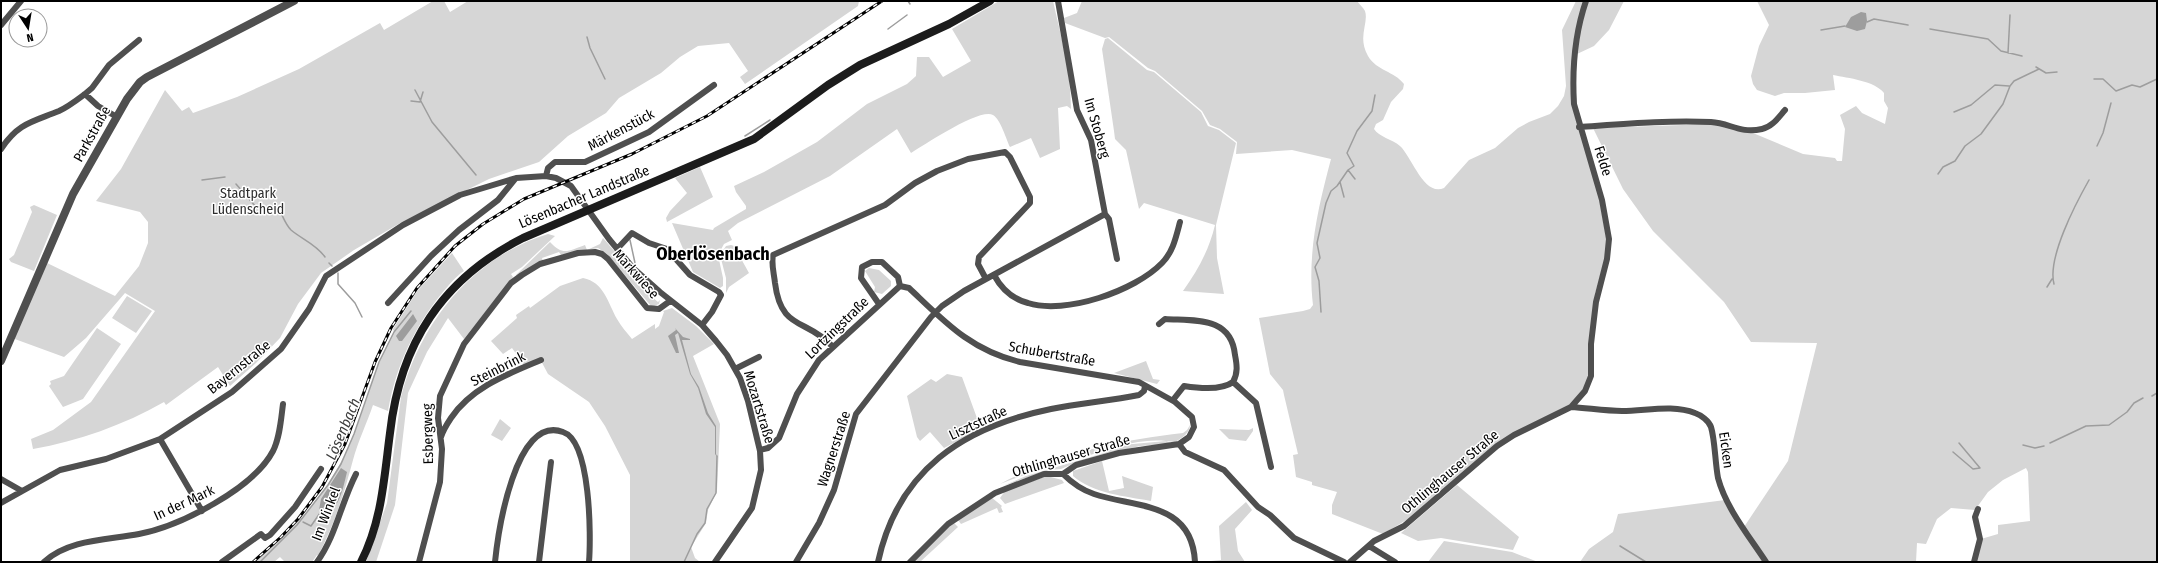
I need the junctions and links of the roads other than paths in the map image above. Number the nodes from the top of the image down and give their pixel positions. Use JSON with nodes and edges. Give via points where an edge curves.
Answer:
{"nodes":[{"id":1,"x":21,"y":1,"type":"edge"},
{"id":2,"x":294,"y":1,"type":"edge"},
{"id":3,"x":990,"y":1,"type":"edge"},
{"id":4,"x":1058,"y":1,"type":"edge"},
{"id":5,"x":1586,"y":1,"type":"edge"},
{"id":6,"x":1,"y":25,"type":"edge"},
{"id":7,"x":140,"y":40,"type":"dead end"},
{"id":8,"x":714,"y":85,"type":"dead end"},
{"id":9,"x":85,"y":94,"type":"junction"},
{"id":10,"x":1784,"y":110,"type":"dead end"},
{"id":11,"x":117,"y":117,"type":"junction"},
{"id":12,"x":1579,"y":127,"type":"junction"},
{"id":13,"x":1,"y":149,"type":"edge"},
{"id":14,"x":546,"y":176,"type":"junction"},
{"id":15,"x":516,"y":178,"type":"junction"},
{"id":16,"x":589,"y":209,"type":"junction"},
{"id":17,"x":1105,"y":214,"type":"junction"},
{"id":18,"x":1180,"y":222,"type":"dead end"},
{"id":19,"x":616,"y":249,"type":"junction"},
{"id":20,"x":1117,"y":259,"type":"dead end"},
{"id":21,"x":994,"y":274,"type":"junction"},
{"id":22,"x":516,"y":279,"type":"joint"},
{"id":23,"x":986,"y":279,"type":"junction"},
{"id":24,"x":900,"y":286,"type":"junction"},
{"id":25,"x":670,"y":301,"type":"junction"},
{"id":26,"x":388,"y":303,"type":"dead end"},
{"id":27,"x":879,"y":304,"type":"junction"},
{"id":28,"x":935,"y":313,"type":"junction"},
{"id":29,"x":1159,"y":324,"type":"dead end"},
{"id":30,"x":702,"y":325,"type":"junction"},
{"id":31,"x":832,"y":346,"type":"junction"},
{"id":32,"x":758,"y":357,"type":"dead end"},
{"id":33,"x":541,"y":360,"type":"dead end"},
{"id":34,"x":1,"y":361,"type":"edge"},
{"id":35,"x":735,"y":369,"type":"junction"},
{"id":36,"x":1233,"y":382,"type":"junction"},
{"id":37,"x":1146,"y":386,"type":"junction"},
{"id":38,"x":1173,"y":400,"type":"junction"},
{"id":39,"x":283,"y":404,"type":"dead end"},
{"id":40,"x":1571,"y":407,"type":"junction"},
{"id":41,"x":160,"y":439,"type":"junction"},
{"id":42,"x":441,"y":439,"type":"junction"},
{"id":43,"x":1179,"y":444,"type":"junction"},
{"id":44,"x":760,"y":450,"type":"junction"},
{"id":45,"x":551,"y":462,"type":"dead end"},
{"id":46,"x":1271,"y":467,"type":"dead end"},
{"id":47,"x":321,"y":469,"type":"dead end"},
{"id":48,"x":356,"y":474,"type":"dead end"},
{"id":49,"x":1064,"y":474,"type":"junction"},
{"id":50,"x":1,"y":479,"type":"edge"},
{"id":51,"x":22,"y":491,"type":"junction"},
{"id":52,"x":1,"y":503,"type":"edge"},
{"id":53,"x":1978,"y":509,"type":"dead end"},
{"id":54,"x":202,"y":511,"type":"junction"},
{"id":55,"x":1369,"y":546,"type":"junction"},
{"id":56,"x":44,"y":562,"type":"edge"},
{"id":57,"x":222,"y":562,"type":"edge"},
{"id":58,"x":317,"y":562,"type":"edge"},
{"id":59,"x":361,"y":562,"type":"edge"},
{"id":60,"x":419,"y":562,"type":"edge"},
{"id":61,"x":495,"y":562,"type":"edge"},
{"id":62,"x":539,"y":562,"type":"edge"},
{"id":63,"x":589,"y":562,"type":"edge"},
{"id":64,"x":715,"y":562,"type":"edge"},
{"id":65,"x":796,"y":562,"type":"edge"},
{"id":66,"x":878,"y":562,"type":"edge"},
{"id":67,"x":910,"y":562,"type":"edge"},
{"id":68,"x":1195,"y":562,"type":"edge"},
{"id":69,"x":1343,"y":562,"type":"edge"},
{"id":70,"x":1350,"y":562,"type":"edge"},
{"id":71,"x":1395,"y":562,"type":"edge"},
{"id":72,"x":1766,"y":562,"type":"edge"},
{"id":73,"x":1974,"y":562,"type":"edge"}],
"edges":[{"from":1,"to":6,"type":"street"},
{"from":2,"to":11,"type":"street","name":"Parkstraße","via":[[147,77],[136,87]]},
{"from":3,"to":16,"type":"main road","name":"Lösenbacher Landstraße","via":[[949,24],[860,65],[754,139]]},
{"from":4,"to":17,"type":"street","name":"Im Stoberg","via":[[1077,110],[1091,140]]},
{"from":5,"to":12,"type":"street","via":[[1578,24],[1573,89]]},
{"from":7,"to":9,"type":"street","via":[[109,65]]},
{"from":8,"to":14,"type":"street","name":"Märkenstück","via":[[649,132],[585,162],[555,162],[548,168]]},
{"from":9,"to":11,"type":"street","via":[[98,106]]},
{"from":9,"to":13,"type":"street","via":[[61,110],[19,127]]},
{"from":10,"to":12,"type":"street","name":"Felde","via":[[1767,128],[1753,130],[1737,130],[1713,122]]},
{"from":11,"to":34,"type":"street","name":"Parkstraße","via":[[73,194]]},
{"from":12,"to":40,"type":"street","name":"Felde","via":[[1603,204],[1609,248],[1596,302],[1591,344],[1591,376],[1583,394]]},
{"from":14,"to":15,"type":"street","name":"Bayernstraße"},
{"from":14,"to":16,"type":"street","via":[[571,186]]},
{"from":15,"to":26,"type":"street","via":[[498,200],[459,230]]},
{"from":15,"to":41,"type":"street","name":"Bayernstraße","via":[[460,195],[403,225],[335,269],[326,276],[294,332],[269,361],[232,392]]},
{"from":16,"to":19,"type":"street","name":"Mozartstraße"},
{"from":16,"to":59,"type":"main road","name":"Lösenbacher Landstraße","via":[[523,238],[491,256],[459,281],[427,321],[411,349],[400,379],[392,413],[383,496]]},
{"from":17,"to":20,"type":"street","name":"Im Stoberg","via":[[1109,219]]},
{"from":17,"to":21,"type":"street"},
{"from":18,"to":21,"type":"street","via":[[1172,249],[1160,264],[1128,286],[1088,300],[1051,306],[1028,303],[1005,290]]},
{"from":19,"to":25,"type":"street","name":"Mozartstraße"},
{"from":19,"to":30,"type":"street","via":[[632,233],[649,243],[667,249],[690,275],[719,292],[719,302]]},
{"from":21,"to":23,"type":"street"},
{"from":22,"to":25,"type":"street","name":"Markwiese","via":[[540,264],[578,253],[595,252],[608,259],[647,308],[659,308]]},
{"from":22,"to":42,"type":"street","name":"Esbergweg","via":[[467,340],[443,385],[438,411]]},
{"from":23,"to":28,"type":"street","via":[[953,298]]},
{"from":23,"to":31,"type":"street","via":[[978,264],[979,257],[1030,203],[1030,197],[1005,152],[968,159],[943,168],[915,183],[885,205],[773,254],[776,292],[782,309],[791,320],[822,336]]},
{"from":24,"to":27,"type":"street","name":"Lortzingstraße"},
{"from":24,"to":27,"type":"street","name":"Schubertstraße","via":[[898,277],[882,262],[872,262],[862,267],[861,278]]},
{"from":24,"to":28,"type":"street","name":"Schubertstraße","via":[[909,288]]},
{"from":25,"to":30,"type":"street","name":"Mozartstraße"},
{"from":27,"to":31,"type":"street","name":"Lortzingstraße"},
{"from":28,"to":37,"type":"street","name":"Schubertstraße","via":[[970,343],[1004,358],[1122,378]]},
{"from":28,"to":65,"type":"street","name":"Wagnerstraße","via":[[856,414],[834,490],[819,523]]},
{"from":29,"to":36,"type":"street","via":[[1165,319],[1171,319],[1212,323],[1223,328],[1232,340],[1235,351],[1237,372]]},
{"from":30,"to":35,"type":"street","name":"Mozartstraße","via":[[724,350]]},
{"from":31,"to":44,"type":"street","name":"Lortzingstraße","via":[[802,383],[774,444]]},
{"from":32,"to":35,"type":"street"},
{"from":33,"to":42,"type":"street","name":"Steinbrink","via":[[486,385],[470,396],[453,416]]},
{"from":35,"to":44,"type":"street","name":"Mozartstraße","via":[[748,401]]},
{"from":36,"to":38,"type":"street","via":[[1214,387],[1184,386]]},
{"from":36,"to":46,"type":"street","via":[[1256,403]]},
{"from":37,"to":38,"type":"street","name":"Schubertstraße"},
{"from":37,"to":66,"type":"street","name":"Lisztstraße","via":[[1139,395],[1051,409],[1010,420],[982,431],[948,451],[923,471],[903,497],[891,521]]},
{"from":38,"to":43,"type":"street","name":"Schubertstraße","via":[[1194,420],[1192,432]]},
{"from":39,"to":54,"type":"street","name":"In der Mark","via":[[277,440],[260,469],[228,495]]},
{"from":40,"to":55,"type":"street","name":"Othlinghauser Straße","via":[[1497,446],[1404,526]]},
{"from":40,"to":72,"type":"street","name":"Eicken","via":[[1622,411],[1660,408],[1685,410],[1696,413],[1707,421],[1711,426],[1721,488]]},
{"from":41,"to":51,"type":"street","name":"Bayernstraße","via":[[106,459],[60,470]]},
{"from":41,"to":54,"type":"street"},
{"from":42,"to":60,"type":"street","name":"Esbergweg","via":[[442,467],[439,490]]},
{"from":43,"to":49,"type":"street","name":"Othlinghauser Straße","via":[[1119,453],[1076,465]]},
{"from":43,"to":69,"type":"street","via":[[1185,452],[1224,470],[1263,512],[1294,538]]},
{"from":44,"to":64,"type":"street","name":"Mozartstraße","via":[[761,470],[752,508]]},
{"from":45,"to":62,"type":"street"},
{"from":47,"to":57,"type":"street","via":[[295,507],[270,535],[265,538],[261,534]]},
{"from":48,"to":58,"type":"street","name":"Im Winkel","via":[[331,538]]},
{"from":49,"to":67,"type":"street","name":"Othlinghauser Straße","via":[[1044,474],[984,499],[941,530]]},
{"from":49,"to":68,"type":"street","via":[[1080,488],[1091,493],[1149,506],[1169,514],[1184,529]]},
{"from":50,"to":51,"type":"street"},
{"from":51,"to":52,"type":"street","name":"Bayernstraße"},
{"from":53,"to":73,"type":"street","via":[[1975,517],[1980,539]]},
{"from":54,"to":56,"type":"street","name":"In der Mark","via":[[140,534],[77,544]]},
{"from":55,"to":70,"type":"street","name":"Othlinghauser Straße"},
{"from":55,"to":71,"type":"street"},
{"from":61,"to":63,"type":"street","via":[[504,510],[518,463],[532,441],[554,430],[571,437],[581,454],[588,516]]}]}
